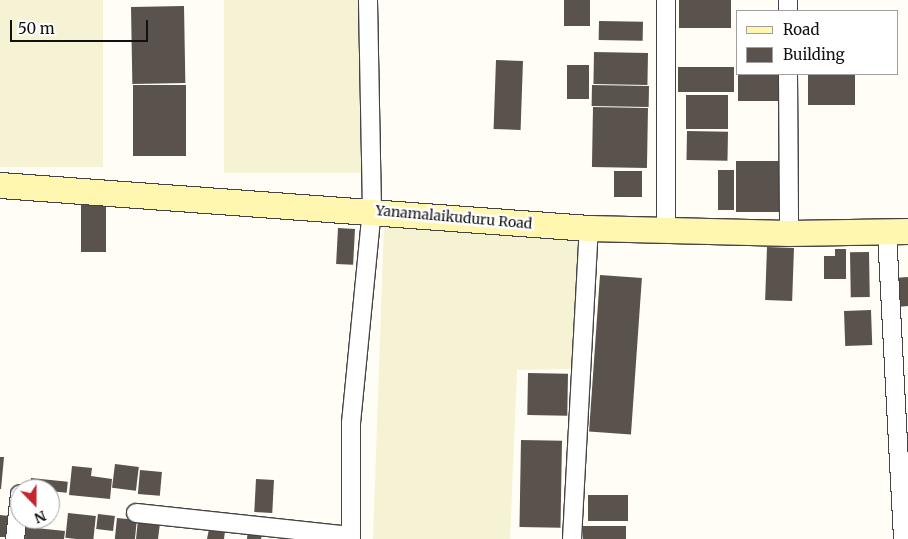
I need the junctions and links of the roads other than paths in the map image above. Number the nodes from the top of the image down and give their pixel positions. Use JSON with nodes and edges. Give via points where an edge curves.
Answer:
{"nodes":[{"id":1,"x":368,"y":0,"type":"edge"},
{"id":2,"x":666,"y":0,"type":"edge"},
{"id":3,"x":788,"y":75,"type":"edge"},
{"id":4,"x":0,"y":185,"type":"edge"},
{"id":5,"x":372,"y":210,"type":"junction"},
{"id":6,"x":666,"y":227,"type":"junction"},
{"id":7,"x":590,"y":228,"type":"junction"},
{"id":8,"x":898,"y":232,"type":"edge"},
{"id":9,"x":789,"y":234,"type":"junction"},
{"id":10,"x":136,"y":512,"type":"dead end"},
{"id":11,"x":351,"y":538,"type":"edge"},
{"id":12,"x":572,"y":539,"type":"edge"},
{"id":13,"x":903,"y":539,"type":"edge"}],
"edges":[{"from":1,"to":5,"type":"street"},
{"from":2,"to":6,"type":"street"},
{"from":3,"to":9,"type":"street"},
{"from":4,"to":5,"type":"street","name":"Yanamalaikuduru Road"},
{"from":5,"to":7,"type":"street","name":"Yanamalaikuduru Road"},
{"from":5,"to":11,"type":"street","via":[[351,423]]},
{"from":6,"to":7,"type":"street","name":"Yanamalaikuduru Road"},
{"from":6,"to":9,"type":"street","name":"Yanamalaikuduru Road"},
{"from":7,"to":12,"type":"street"},
{"from":8,"to":9,"type":"street","name":"Yanamalaikuduru Road"},
{"from":8,"to":13,"type":"street"},
{"from":10,"to":11,"type":"street"}]}
